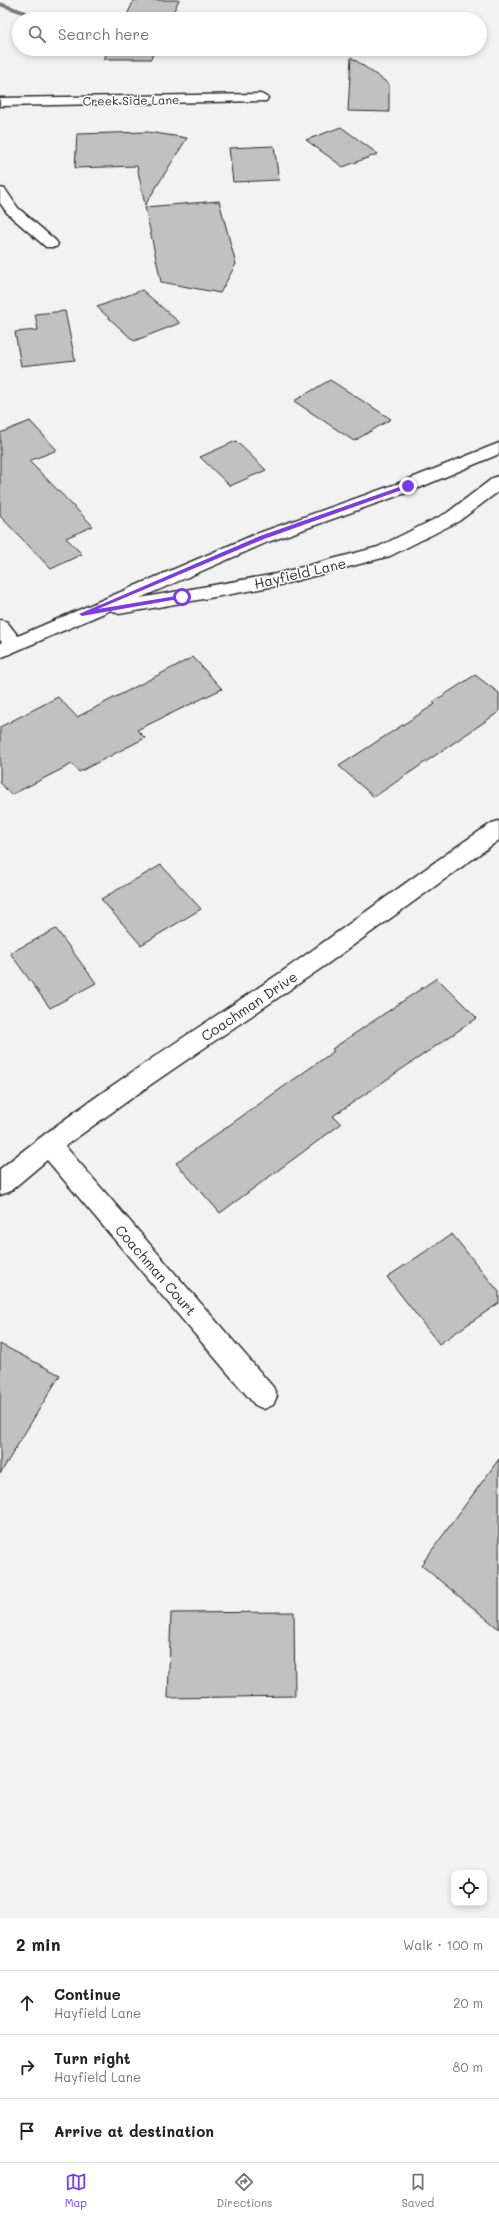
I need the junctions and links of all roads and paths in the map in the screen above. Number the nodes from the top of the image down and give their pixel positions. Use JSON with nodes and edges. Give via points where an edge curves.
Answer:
{"nodes":[{"id":1,"x":261,"y":98,"type":"dead end"},
{"id":2,"x":0,"y":102,"type":"edge"},
{"id":3,"x":0,"y":192,"type":"edge"},
{"id":4,"x":51,"y":244,"type":"dead end"},
{"id":5,"x":499,"y":448,"type":"edge"},
{"id":6,"x":499,"y":482,"type":"edge"},
{"id":7,"x":82,"y":614,"type":"junction"},
{"id":8,"x":0,"y":627,"type":"edge"},
{"id":9,"x":7,"y":647,"type":"edge"},
{"id":10,"x":499,"y":829,"type":"edge"},
{"id":11,"x":48,"y":1144,"type":"junction"},
{"id":12,"x":0,"y":1184,"type":"edge"},
{"id":13,"x":264,"y":1396,"type":"dead end"}],
"edges":[{"from":1,"to":2,"type":"street","name":"Creek Side Lane"},
{"from":3,"to":4,"type":"street","via":[[13,211]]},
{"from":5,"to":7,"type":"street","name":"Hayfield Lane","via":[[408,486],[262,538]]},
{"from":6,"to":7,"type":"street","name":"Hayfield Lane","via":[[453,517],[384,552],[276,580]]},
{"from":7,"to":9,"type":"street","name":"Hayfield Lane"},
{"from":8,"to":9,"type":"street"},
{"from":10,"to":11,"type":"street","name":"Coachman Drive","via":[[452,860],[306,967]]},
{"from":11,"to":12,"type":"street","name":"Coachman Drive"},
{"from":11,"to":13,"type":"street","name":"Coachman Court"}]}
